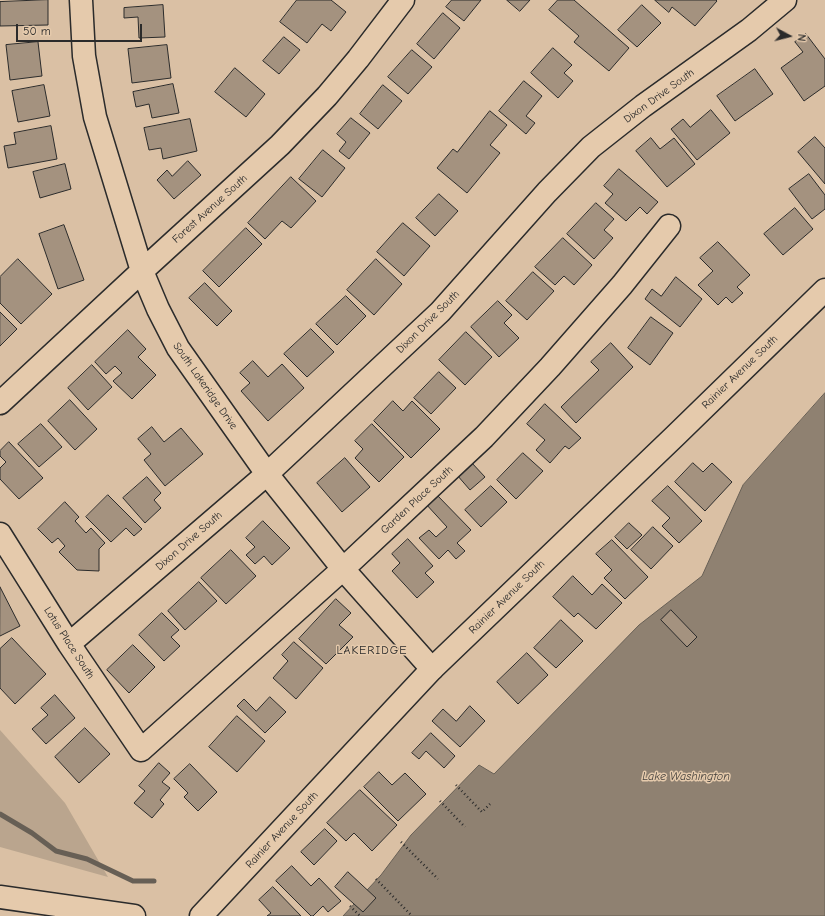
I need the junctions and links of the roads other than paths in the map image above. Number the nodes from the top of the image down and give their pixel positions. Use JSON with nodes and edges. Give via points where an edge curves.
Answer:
{"nodes":[{"id":1,"x":81,"y":0,"type":"edge"},
{"id":2,"x":403,"y":0,"type":"edge"},
{"id":3,"x":785,"y":0,"type":"edge"},
{"id":4,"x":669,"y":226,"type":"dead end"},
{"id":5,"x":142,"y":271,"type":"junction"},
{"id":6,"x":825,"y":290,"type":"edge"},
{"id":7,"x":0,"y":403,"type":"edge"},
{"id":8,"x":267,"y":474,"type":"junction"},
{"id":9,"x":0,"y":534,"type":"edge"},
{"id":10,"x":344,"y":569,"type":"junction"},
{"id":11,"x":69,"y":644,"type":"junction"},
{"id":12,"x":432,"y":669,"type":"junction"},
{"id":13,"x":140,"y":750,"type":"joint"},
{"id":14,"x":0,"y":898,"type":"edge"},
{"id":15,"x":134,"y":916,"type":"edge"},
{"id":16,"x":201,"y":916,"type":"edge"}],
"edges":[{"from":1,"to":5,"type":"street","name":"South Lakeridge Drive","via":[[84,56],[95,117]]},
{"from":2,"to":5,"type":"street","name":"Forest Avenue South","via":[[327,96],[280,145]]},
{"from":3,"to":8,"type":"street","name":"Dixon Drive South","via":[[749,30],[643,106],[591,147],[547,192],[440,312]]},
{"from":4,"to":10,"type":"street","name":"Garden Place South","via":[[622,285],[550,367],[473,447]]},
{"from":5,"to":7,"type":"street","name":"Forest Avenue South"},
{"from":5,"to":8,"type":"street","name":"South Lakeridge Drive","via":[[178,348]]},
{"from":6,"to":12,"type":"street","name":"Rainier Avenue South"},
{"from":8,"to":10,"type":"street","name":"South Lakeridge Drive"},
{"from":8,"to":11,"type":"street","name":"Dixon Drive South"},
{"from":9,"to":11,"type":"street","name":"Lotus Place South"},
{"from":10,"to":12,"type":"street","name":"South Lakeridge Drive"},
{"from":10,"to":13,"type":"street","name":"Garden Place South"},
{"from":11,"to":13,"type":"street","name":"Lotus Place South"},
{"from":12,"to":16,"type":"street","name":"Rainier Avenue South"},
{"from":14,"to":15,"type":"street"}]}
